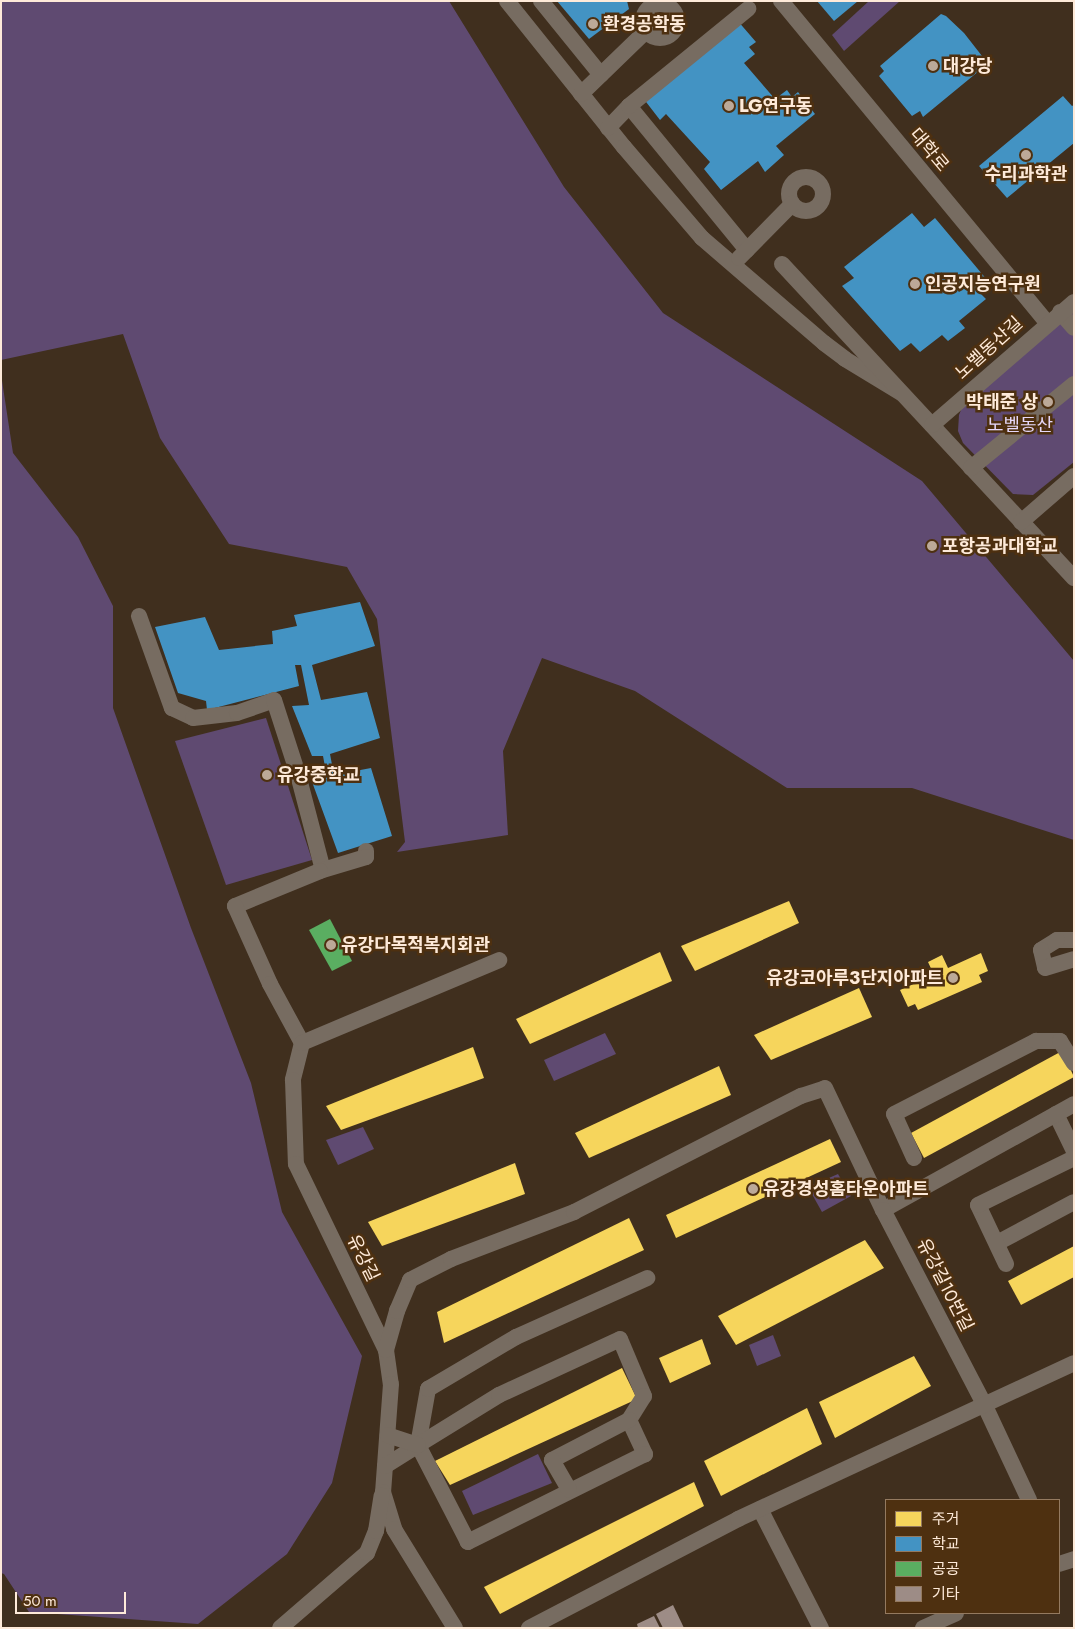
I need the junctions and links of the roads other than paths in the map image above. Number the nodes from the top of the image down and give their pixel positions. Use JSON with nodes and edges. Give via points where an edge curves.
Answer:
{"nodes":[{"id":1,"x":507,"y":1,"type":"edge"},
{"id":2,"x":541,"y":1,"type":"edge"},
{"id":3,"x":781,"y":1,"type":"edge"},
{"id":4,"x":674,"y":4,"type":"edge"},
{"id":5,"x":748,"y":9,"type":"dead end"},
{"id":6,"x":646,"y":31,"type":"junction"},
{"id":7,"x":601,"y":75,"type":"junction"},
{"id":8,"x":581,"y":94,"type":"junction"},
{"id":9,"x":629,"y":106,"type":"junction"},
{"id":10,"x":608,"y":128,"type":"junction"},
{"id":11,"x":792,"y":204,"type":"dead end"},
{"id":12,"x":747,"y":250,"type":"junction"},
{"id":13,"x":782,"y":264,"type":"dead end"},
{"id":14,"x":732,"y":265,"type":"junction"},
{"id":15,"x":1074,"y":302,"type":"edge"},
{"id":16,"x":1060,"y":312,"type":"junction"},
{"id":17,"x":1047,"y":323,"type":"junction"},
{"id":18,"x":1074,"y":328,"type":"edge"},
{"id":19,"x":1074,"y":384,"type":"edge"},
{"id":20,"x":901,"y":393,"type":"junction"},
{"id":21,"x":932,"y":425,"type":"junction"},
{"id":22,"x":971,"y":468,"type":"junction"},
{"id":23,"x":1074,"y":476,"type":"edge"},
{"id":24,"x":1021,"y":522,"type":"junction"},
{"id":25,"x":1074,"y":578,"type":"edge"},
{"id":26,"x":139,"y":616,"type":"dead end"},
{"id":27,"x":366,"y":851,"type":"dead end"},
{"id":28,"x":323,"y":870,"type":"junction"},
{"id":29,"x":1074,"y":940,"type":"edge"},
{"id":30,"x":1074,"y":958,"type":"edge"},
{"id":31,"x":499,"y":960,"type":"dead end"},
{"id":32,"x":302,"y":1044,"type":"junction"},
{"id":33,"x":1074,"y":1063,"type":"edge"},
{"id":34,"x":1074,"y":1104,"type":"edge"},
{"id":35,"x":1056,"y":1114,"type":"junction"},
{"id":36,"x":1074,"y":1151,"type":"edge"},
{"id":37,"x":914,"y":1158,"type":"dead end"},
{"id":38,"x":1074,"y":1158,"type":"edge"},
{"id":39,"x":1074,"y":1202,"type":"edge"},
{"id":40,"x":883,"y":1210,"type":"junction"},
{"id":41,"x":997,"y":1243,"type":"junction"},
{"id":42,"x":1006,"y":1264,"type":"dead end"},
{"id":43,"x":647,"y":1278,"type":"dead end"},
{"id":44,"x":386,"y":1350,"type":"junction"},
{"id":45,"x":1074,"y":1363,"type":"edge"},
{"id":46,"x":985,"y":1406,"type":"junction"},
{"id":47,"x":628,"y":1420,"type":"junction"},
{"id":48,"x":388,"y":1435,"type":"junction"},
{"id":49,"x":418,"y":1445,"type":"junction"},
{"id":50,"x":385,"y":1466,"type":"junction"},
{"id":51,"x":569,"y":1490,"type":"junction"},
{"id":52,"x":383,"y":1492,"type":"junction"},
{"id":53,"x":1029,"y":1499,"type":"edge"},
{"id":54,"x":760,"y":1509,"type":"junction"},
{"id":55,"x":954,"y":1614,"type":"edge"},
{"id":56,"x":280,"y":1628,"type":"edge"},
{"id":57,"x":455,"y":1628,"type":"edge"},
{"id":58,"x":529,"y":1628,"type":"edge"},
{"id":59,"x":821,"y":1628,"type":"edge"},
{"id":60,"x":924,"y":1628,"type":"edge"}],
"edges":[{"from":1,"to":8,"type":"street"},
{"from":2,"to":7,"type":"street"},
{"from":3,"to":17,"type":"street","name":"대학로"},
{"from":4,"to":6,"type":"street","via":[[655,4],[646,11],[643,21]]},
{"from":4,"to":6,"type":"street","via":[[677,22],[673,33],[656,38]]},
{"from":5,"to":9,"type":"street"},
{"from":6,"to":7,"type":"street"},
{"from":7,"to":8,"type":"street"},
{"from":8,"to":10,"type":"street"},
{"from":9,"to":10,"type":"street"},
{"from":9,"to":12,"type":"street"},
{"from":10,"to":14,"type":"street","via":[[702,238]]},
{"from":11,"to":12,"type":"street"},
{"from":12,"to":14,"type":"street"},
{"from":13,"to":20,"type":"street"},
{"from":14,"to":20,"type":"street","via":[[845,359]]},
{"from":15,"to":16,"type":"street","name":"노벨동산길"},
{"from":16,"to":17,"type":"street","name":"노벨동산길"},
{"from":16,"to":18,"type":"street"},
{"from":17,"to":21,"type":"street","name":"노벨동산길"},
{"from":19,"to":22,"type":"street"},
{"from":20,"to":21,"type":"street"},
{"from":21,"to":22,"type":"street"},
{"from":22,"to":24,"type":"street"},
{"from":23,"to":24,"type":"street"},
{"from":24,"to":25,"type":"street"},
{"from":26,"to":28,"type":"street","via":[[172,708],[192,718],[237,713],[274,700],[298,771]]},
{"from":27,"to":28,"type":"street","via":[[366,857]]},
{"from":28,"to":32,"type":"street","via":[[235,906],[270,984]]},
{"from":29,"to":30,"type":"street","via":[[1057,940],[1041,950],[1045,968]]},
{"from":31,"to":32,"type":"street"},
{"from":32,"to":44,"type":"street","name":"유강길","via":[[294,1080],[296,1164]]},
{"from":33,"to":37,"type":"street","via":[[1060,1041],[1036,1040],[894,1114]]},
{"from":34,"to":35,"type":"street"},
{"from":35,"to":36,"type":"street"},
{"from":35,"to":40,"type":"street"},
{"from":38,"to":41,"type":"street","via":[[978,1205]]},
{"from":39,"to":41,"type":"street"},
{"from":40,"to":44,"type":"street","name":"유강길10번길","via":[[825,1088],[784,1104],[574,1212],[451,1259],[410,1280]]},
{"from":40,"to":46,"type":"street","name":"유강길10번길"},
{"from":41,"to":42,"type":"street"},
{"from":43,"to":49,"type":"street","via":[[516,1336],[428,1389]]},
{"from":44,"to":48,"type":"street","name":"유강길","via":[[391,1384]]},
{"from":45,"to":46,"type":"street"},
{"from":46,"to":53,"type":"street","name":"유강길10번길"},
{"from":46,"to":54,"type":"street"},
{"from":47,"to":49,"type":"street","via":[[644,1396],[620,1339],[499,1395]]},
{"from":47,"to":51,"type":"street","via":[[552,1460]]},
{"from":47,"to":51,"type":"street","via":[[645,1454]]},
{"from":48,"to":49,"type":"street"},
{"from":48,"to":50,"type":"street","name":"유강길"},
{"from":49,"to":50,"type":"street"},
{"from":49,"to":51,"type":"street","via":[[468,1542]]},
{"from":50,"to":52,"type":"street","name":"유강길"},
{"from":52,"to":56,"type":"street","via":[[376,1531],[367,1553]]},
{"from":52,"to":57,"type":"street","name":"유강길","via":[[394,1529]]},
{"from":54,"to":58,"type":"street"},
{"from":54,"to":59,"type":"street"},
{"from":55,"to":60,"type":"street"}]}
